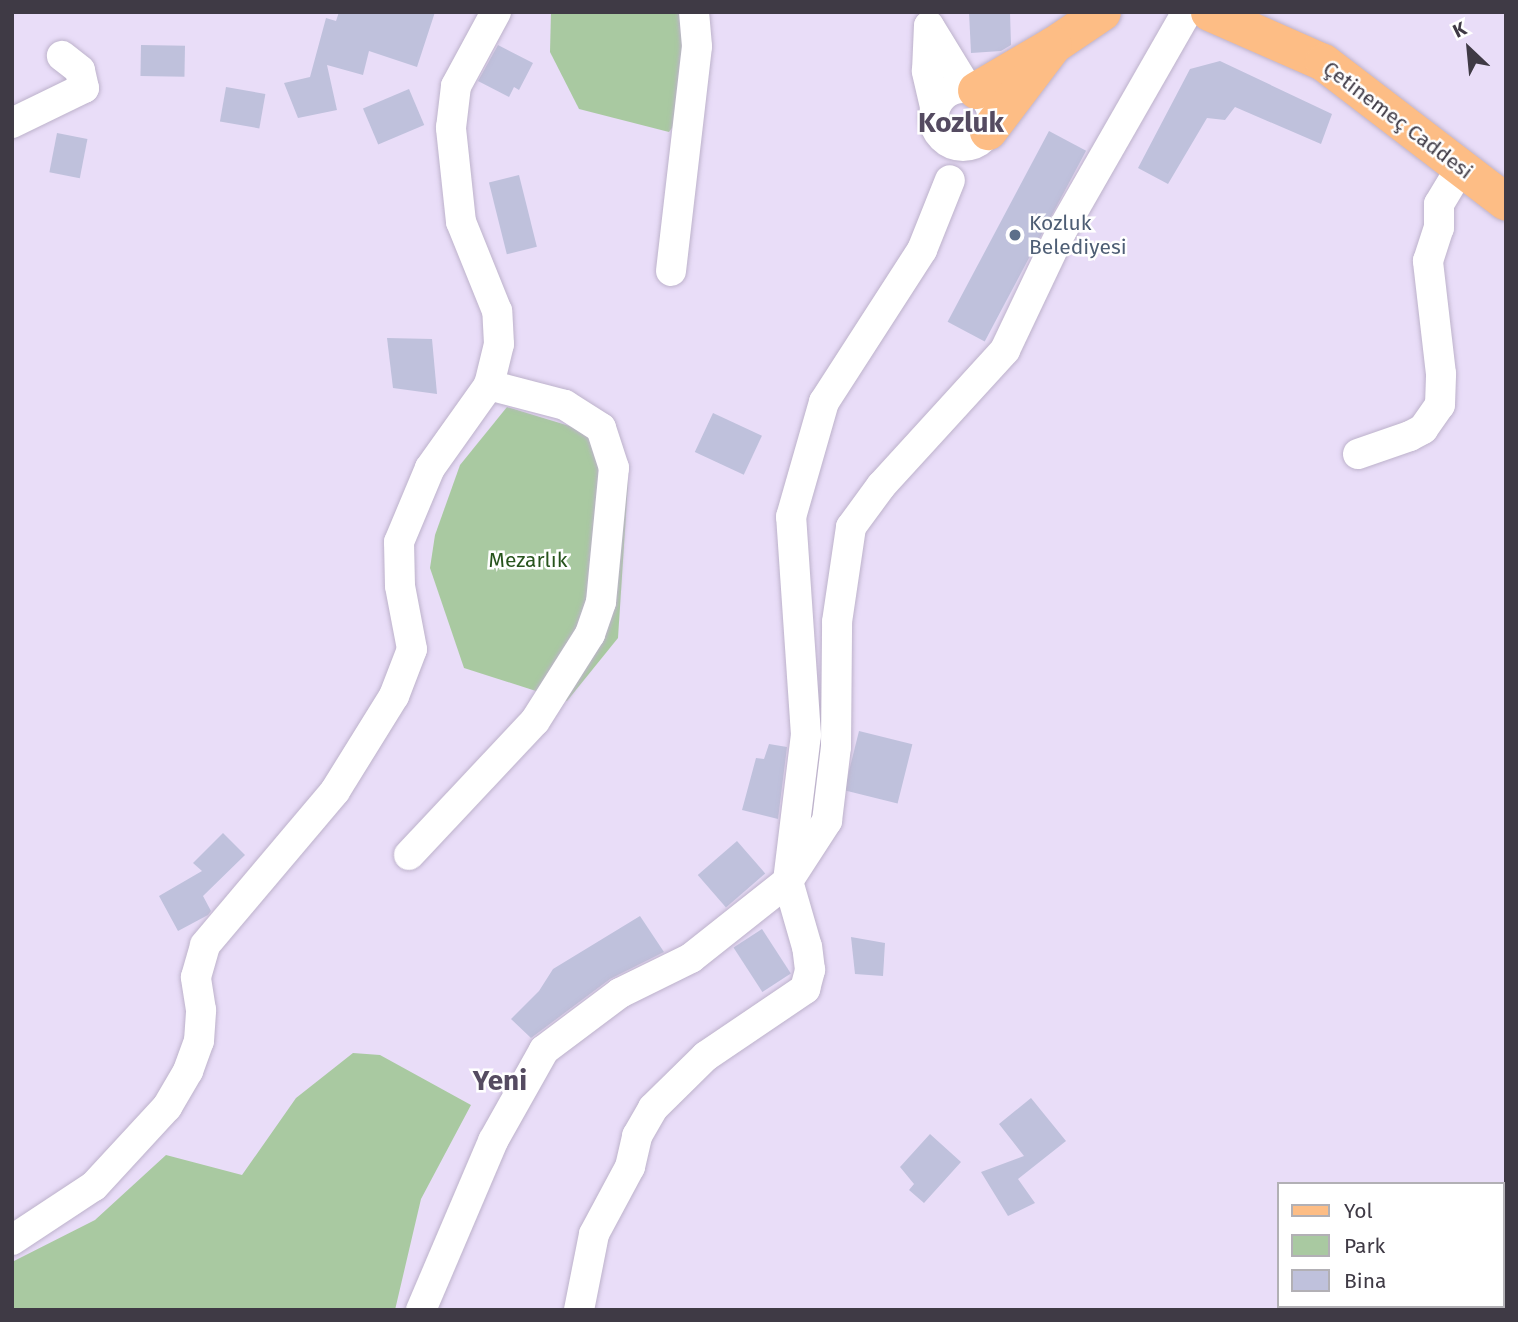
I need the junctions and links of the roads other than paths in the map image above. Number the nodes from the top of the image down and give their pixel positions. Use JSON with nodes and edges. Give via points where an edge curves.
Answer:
{"nodes":[{"id":1,"x":496,"y":12,"type":"edge"},
{"id":2,"x":694,"y":12,"type":"edge"},
{"id":3,"x":1102,"y":12,"type":"edge"},
{"id":4,"x":1187,"y":12,"type":"edge"},
{"id":5,"x":1209,"y":12,"type":"edge"},
{"id":6,"x":929,"y":19,"type":"edge"},
{"id":7,"x":1053,"y":45,"type":"junction"},
{"id":8,"x":62,"y":56,"type":"dead end"},
{"id":9,"x":971,"y":89,"type":"junction"},
{"id":10,"x":938,"y":121,"type":"junction"},
{"id":11,"x":12,"y":123,"type":"edge"},
{"id":12,"x":985,"y":135,"type":"junction"},
{"id":13,"x":1460,"y":169,"type":"junction"},
{"id":14,"x":950,"y":180,"type":"junction"},
{"id":15,"x":1506,"y":202,"type":"edge"},
{"id":16,"x":671,"y":271,"type":"dead end"},
{"id":17,"x":489,"y":385,"type":"junction"},
{"id":18,"x":1358,"y":454,"type":"dead end"},
{"id":19,"x":409,"y":855,"type":"dead end"},
{"id":20,"x":788,"y":881,"type":"junction"},
{"id":21,"x":12,"y":1240,"type":"edge"},
{"id":22,"x":421,"y":1310,"type":"edge"},
{"id":23,"x":579,"y":1310,"type":"edge"}],
"edges":[{"from":1,"to":17,"type":"street","via":[[456,86],[451,128],[461,222],[497,311],[499,344]]},
{"from":2,"to":16,"type":"street","via":[[697,46]]},
{"from":3,"to":7,"type":"main road"},
{"from":4,"to":20,"type":"street","via":[[1061,232],[1004,350],[881,486],[851,527],[837,622],[836,747],[827,821]]},
{"from":5,"to":13,"type":"main road","name":"Çetinemeç Caddesi","via":[[1323,62]]},
{"from":6,"to":9,"type":"street"},
{"from":6,"to":10,"type":"street","via":[[927,71]]},
{"from":7,"to":9,"type":"main road"},
{"from":7,"to":12,"type":"main road"},
{"from":8,"to":11,"type":"street","via":[[80,70],[84,88]]},
{"from":9,"to":10,"type":"street","via":[[948,92]]},
{"from":9,"to":12,"type":"street","via":[[992,113]]},
{"from":10,"to":12,"type":"street","via":[[965,146]]},
{"from":10,"to":14,"type":"street"},
{"from":12,"to":14,"type":"street"},
{"from":13,"to":15,"type":"main road","name":"Çetinemeç Caddesi"},
{"from":13,"to":18,"type":"street","via":[[1439,204],[1438,228],[1428,261],[1441,374],[1440,405],[1423,429]]},
{"from":14,"to":20,"type":"street","via":[[922,250],[824,402],[791,517],[806,735]]},
{"from":17,"to":19,"type":"street","via":[[565,405],[601,428],[614,468],[601,602],[590,634],[535,721]]},
{"from":17,"to":21,"type":"street","via":[[430,468],[399,542],[400,586],[412,649],[394,696],[335,790],[205,945],[196,977],[201,1010],[198,1041],[181,1086],[151,1128],[94,1186]]},
{"from":20,"to":22,"type":"street","via":[[691,958],[620,993],[544,1050],[493,1141]]},
{"from":20,"to":23,"type":"street","via":[[807,947],[810,970],[804,989],[706,1056],[653,1108],[637,1136],[630,1167],[594,1234]]}]}
